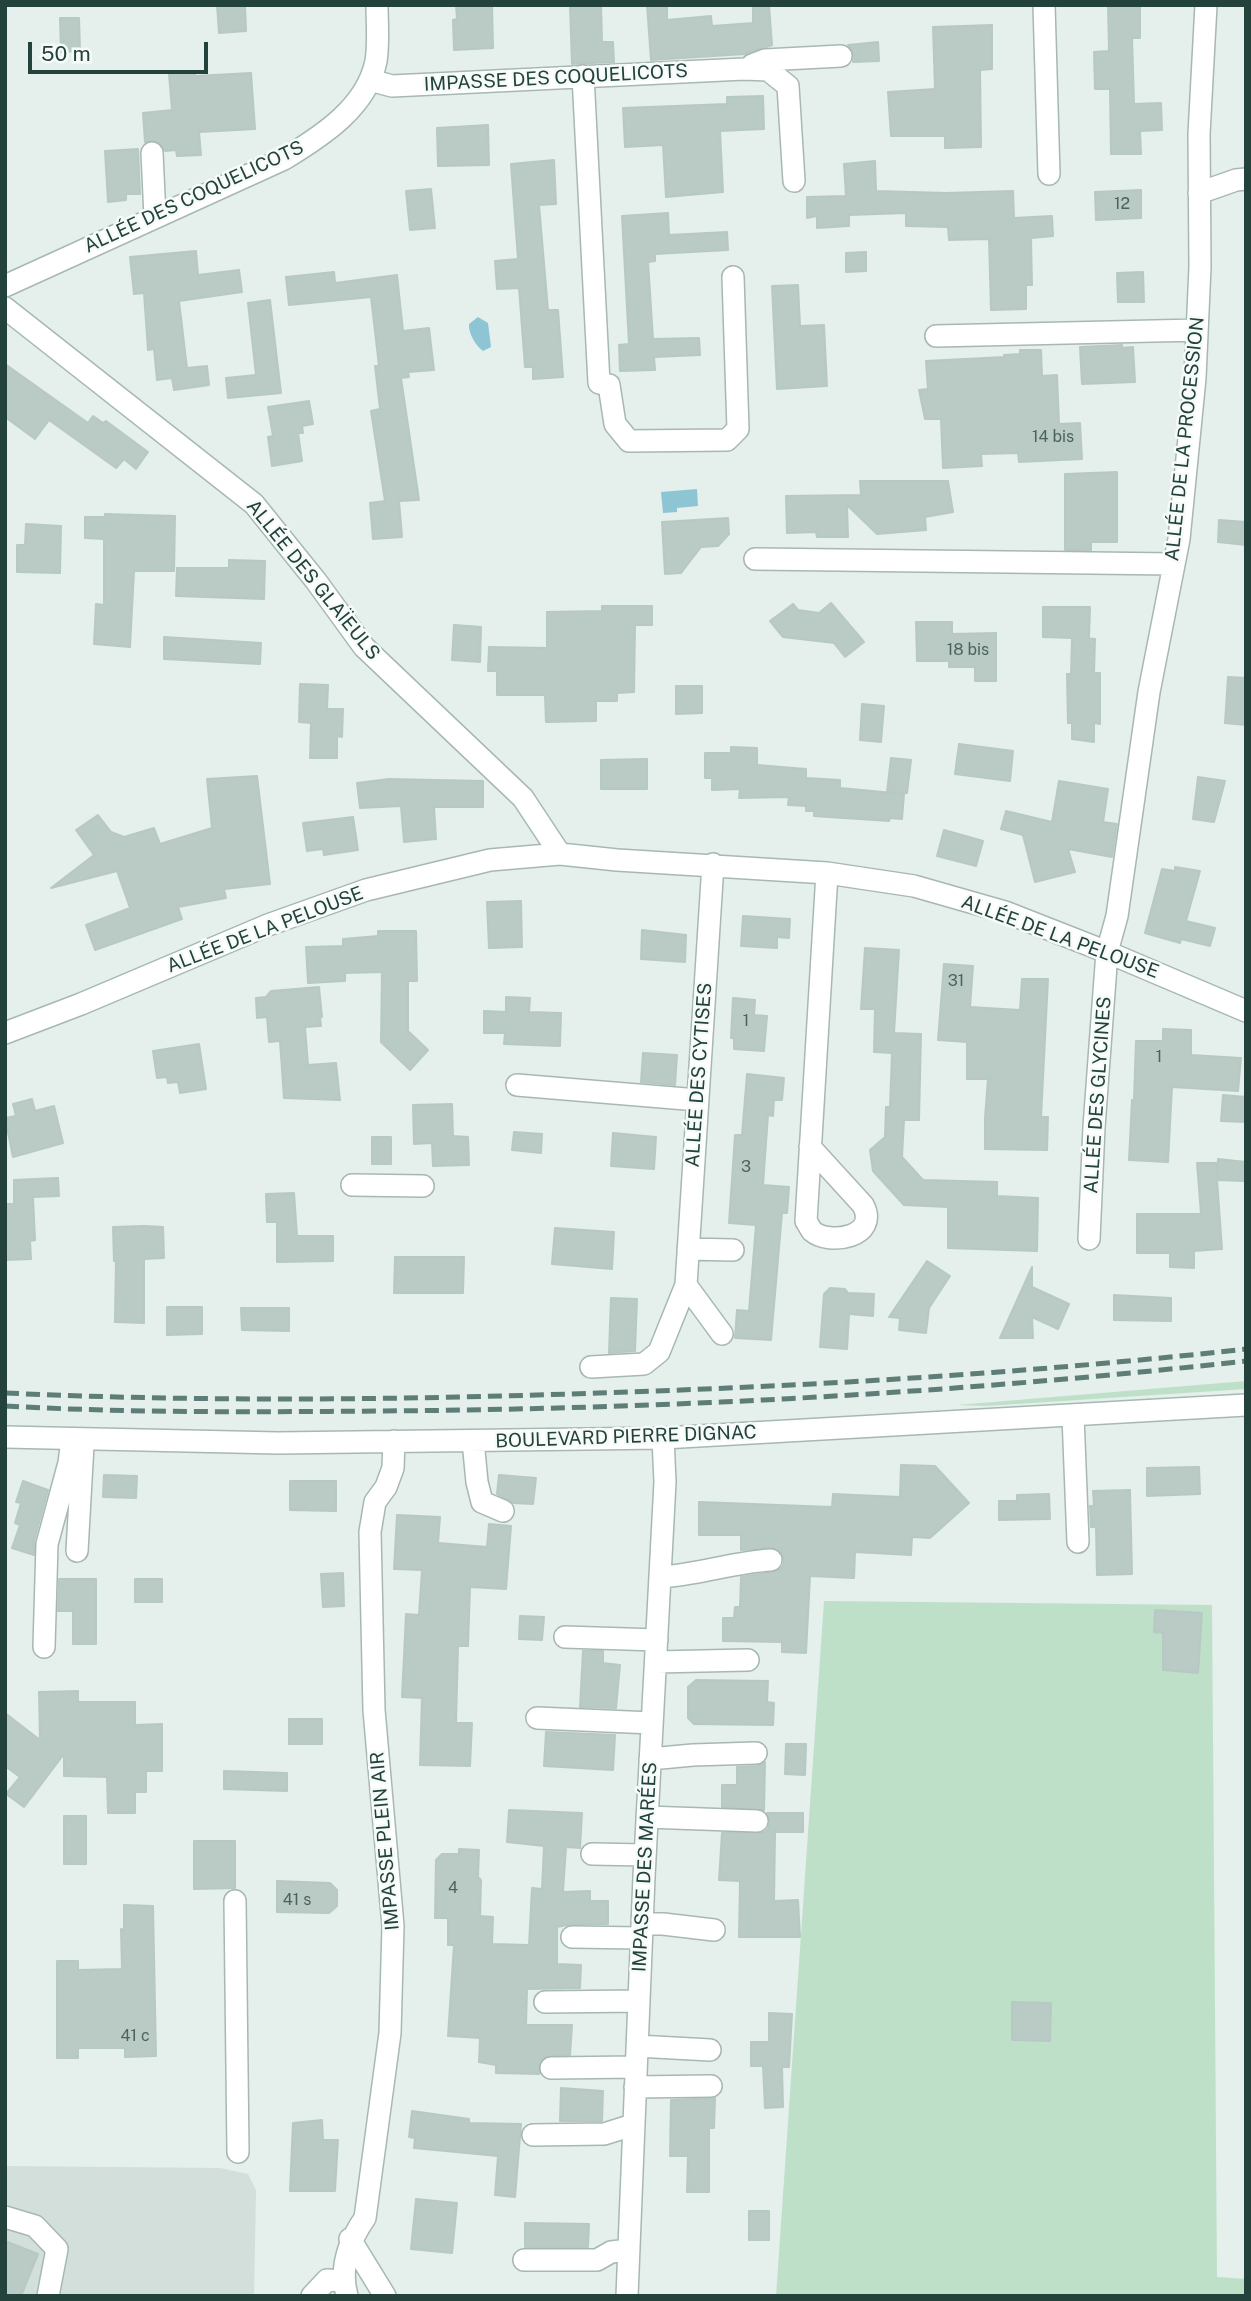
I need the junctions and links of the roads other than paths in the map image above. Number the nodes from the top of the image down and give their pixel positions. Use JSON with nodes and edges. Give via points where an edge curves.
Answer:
{"nodes":[{"id":1,"x":377,"y":5,"type":"edge"},
{"id":2,"x":1044,"y":5,"type":"edge"},
{"id":3,"x":1206,"y":5,"type":"edge"},
{"id":4,"x":841,"y":56,"type":"dead end"},
{"id":5,"x":744,"y":69,"type":"junction"},
{"id":6,"x":583,"y":76,"type":"junction"},
{"id":7,"x":370,"y":80,"type":"junction"},
{"id":8,"x":152,"y":153,"type":"dead end"},
{"id":9,"x":1049,"y":174,"type":"dead end"},
{"id":10,"x":1246,"y":179,"type":"edge"},
{"id":11,"x":794,"y":181,"type":"dead end"},
{"id":12,"x":1199,"y":193,"type":"junction"},
{"id":13,"x":155,"y":217,"type":"junction"},
{"id":14,"x":733,"y":277,"type":"dead end"},
{"id":15,"x":5,"y":286,"type":"edge"},
{"id":16,"x":5,"y":308,"type":"edge"},
{"id":17,"x":1197,"y":330,"type":"junction"},
{"id":18,"x":936,"y":337,"type":"dead end"},
{"id":19,"x":755,"y":559,"type":"dead end"},
{"id":20,"x":1174,"y":564,"type":"junction"},
{"id":21,"x":560,"y":854,"type":"junction"},
{"id":22,"x":713,"y":864,"type":"junction"},
{"id":23,"x":828,"y":873,"type":"junction"},
{"id":24,"x":1107,"y":952,"type":"junction"},
{"id":25,"x":1246,"y":1012,"type":"edge"},
{"id":26,"x":5,"y":1033,"type":"edge"},
{"id":27,"x":517,"y":1085,"type":"dead end"},
{"id":28,"x":698,"y":1100,"type":"junction"},
{"id":29,"x":810,"y":1147,"type":"dead end"},
{"id":30,"x":352,"y":1185,"type":"dead end"},
{"id":31,"x":423,"y":1186,"type":"dead end"},
{"id":32,"x":1090,"y":1239,"type":"dead end"},
{"id":33,"x":688,"y":1250,"type":"junction"},
{"id":34,"x":733,"y":1250,"type":"dead end"},
{"id":35,"x":686,"y":1285,"type":"junction"},
{"id":36,"x":722,"y":1334,"type":"dead end"},
{"id":37,"x":591,"y":1367,"type":"dead end"},
{"id":38,"x":1246,"y":1405,"type":"edge"},
{"id":39,"x":1073,"y":1416,"type":"junction"},
{"id":40,"x":5,"y":1437,"type":"edge"},
{"id":41,"x":663,"y":1438,"type":"junction"},
{"id":42,"x":78,"y":1439,"type":"junction"},
{"id":43,"x":394,"y":1441,"type":"junction"},
{"id":44,"x":473,"y":1441,"type":"junction"},
{"id":45,"x":503,"y":1511,"type":"dead end"},
{"id":46,"x":1078,"y":1542,"type":"dead end"},
{"id":47,"x":78,"y":1551,"type":"dead end"},
{"id":48,"x":771,"y":1559,"type":"dead end"},
{"id":49,"x":660,"y":1577,"type":"junction"},
{"id":50,"x":565,"y":1637,"type":"dead end"},
{"id":51,"x":657,"y":1640,"type":"junction"},
{"id":52,"x":44,"y":1647,"type":"dead end"},
{"id":53,"x":748,"y":1660,"type":"dead end"},
{"id":54,"x":656,"y":1662,"type":"junction"},
{"id":55,"x":537,"y":1718,"type":"dead end"},
{"id":56,"x":652,"y":1723,"type":"junction"},
{"id":57,"x":756,"y":1754,"type":"dead end"},
{"id":58,"x":650,"y":1759,"type":"junction"},
{"id":59,"x":647,"y":1817,"type":"junction"},
{"id":60,"x":757,"y":1821,"type":"dead end"},
{"id":61,"x":593,"y":1854,"type":"dead end"},
{"id":62,"x":645,"y":1855,"type":"junction"},
{"id":63,"x":235,"y":1901,"type":"dead end"},
{"id":64,"x":714,"y":1930,"type":"dead end"},
{"id":65,"x":642,"y":1931,"type":"junction"},
{"id":66,"x":572,"y":1937,"type":"dead end"},
{"id":67,"x":639,"y":2001,"type":"junction"},
{"id":68,"x":545,"y":2002,"type":"dead end"},
{"id":69,"x":710,"y":2050,"type":"dead end"},
{"id":70,"x":636,"y":2067,"type":"junction"},
{"id":71,"x":551,"y":2068,"type":"dead end"},
{"id":72,"x":711,"y":2086,"type":"dead end"},
{"id":73,"x":634,"y":2125,"type":"junction"},
{"id":74,"x":533,"y":2135,"type":"dead end"},
{"id":75,"x":238,"y":2152,"type":"dead end"},
{"id":76,"x":5,"y":2217,"type":"edge"},
{"id":77,"x":350,"y":2239,"type":"junction"},
{"id":78,"x":629,"y":2250,"type":"junction"},
{"id":79,"x":524,"y":2260,"type":"dead end"},
{"id":80,"x":345,"y":2288,"type":"edge"},
{"id":81,"x":48,"y":2296,"type":"edge"},
{"id":82,"x":312,"y":2296,"type":"edge"},
{"id":83,"x":385,"y":2296,"type":"edge"},
{"id":84,"x":627,"y":2296,"type":"edge"}],
"edges":[{"from":1,"to":7,"type":"street","name":"ALLÉE DES COQUELICOTS","via":[[377,49]]},
{"from":2,"to":9,"type":"street"},
{"from":3,"to":12,"type":"street","name":"ALLÉE DE LA PROCESSION"},
{"from":4,"to":5,"type":"street","via":[[765,60]]},
{"from":5,"to":6,"type":"street","name":"IMPASSE DES COQUELICOTS"},
{"from":5,"to":11,"type":"street","via":[[768,70],[788,86]]},
{"from":6,"to":7,"type":"street","name":"IMPASSE DES COQUELICOTS","via":[[392,86]]},
{"from":6,"to":14,"type":"street","via":[[599,383],[608,385],[615,424],[629,441],[727,440],[738,429]]},
{"from":7,"to":13,"type":"street","name":"ALLÉE DES COQUELICOTS","via":[[338,122],[300,150]]},
{"from":8,"to":13,"type":"street"},
{"from":10,"to":12,"type":"street"},
{"from":12,"to":17,"type":"street","name":"ALLÉE DE LA PROCESSION"},
{"from":13,"to":15,"type":"street","name":"ALLÉE DES COQUELICOTS"},
{"from":16,"to":21,"type":"street","name":"ALLÉE DES GLAÏEULS","via":[[254,504],[364,647],[523,798]]},
{"from":17,"to":18,"type":"street"},
{"from":17,"to":20,"type":"street","name":"ALLÉE DE LA PROCESSION"},
{"from":19,"to":20,"type":"street"},
{"from":20,"to":24,"type":"street","name":"ALLÉE DE LA PROCESSION","via":[[1149,692],[1118,916]]},
{"from":21,"to":22,"type":"street","name":"ALLÉE DE LA PELOUSE"},
{"from":21,"to":26,"type":"street","name":"ALLÉE DE LA PELOUSE","via":[[490,860],[366,890],[268,925]]},
{"from":22,"to":23,"type":"street","name":"ALLÉE DE LA PELOUSE"},
{"from":22,"to":28,"type":"street","name":"ALLÉE DES CYTISES"},
{"from":23,"to":24,"type":"street","name":"ALLÉE DE LA PELOUSE","via":[[914,886],[1005,912]]},
{"from":23,"to":29,"type":"street"},
{"from":24,"to":25,"type":"street","name":"ALLÉE DE LA PELOUSE"},
{"from":24,"to":32,"type":"street","name":"ALLÉE DES GLYCINES"},
{"from":27,"to":28,"type":"street"},
{"from":28,"to":33,"type":"street","name":"ALLÉE DES CYTISES"},
{"from":30,"to":31,"type":"street"},
{"from":33,"to":34,"type":"street"},
{"from":33,"to":35,"type":"street","name":"ALLÉE DES CYTISES"},
{"from":35,"to":36,"type":"street"},
{"from":35,"to":37,"type":"street","name":"ALLÉE DES CYTISES","via":[[659,1352],[644,1364]]},
{"from":38,"to":39,"type":"street","name":"BOULEVARD PIERRE DIGNAC"},
{"from":39,"to":41,"type":"street","name":"BOULEVARD PIERRE DIGNAC"},
{"from":39,"to":46,"type":"street"},
{"from":40,"to":42,"type":"street","name":"BOULEVARD PIERRE DIGNAC"},
{"from":41,"to":44,"type":"street","name":"BOULEVARD PIERRE DIGNAC"},
{"from":41,"to":49,"type":"street","name":"IMPASSE DES MARÉES"},
{"from":42,"to":43,"type":"street","name":"BOULEVARD PIERRE DIGNAC"},
{"from":42,"to":47,"type":"street"},
{"from":42,"to":52,"type":"street","via":[[47,1544]]},
{"from":43,"to":44,"type":"street","name":"BOULEVARD PIERRE DIGNAC"},
{"from":43,"to":77,"type":"street","name":"IMPASSE PLEIN AIR","via":[[393,1468],[375,1502],[370,1532],[374,1710],[393,1926],[390,2033],[365,2218]]},
{"from":44,"to":45,"type":"street","via":[[482,1502]]},
{"from":48,"to":49,"type":"street"},
{"from":49,"to":51,"type":"street","name":"IMPASSE DES MARÉES"},
{"from":50,"to":51,"type":"street"},
{"from":51,"to":54,"type":"street","name":"IMPASSE DES MARÉES"},
{"from":53,"to":54,"type":"street"},
{"from":54,"to":56,"type":"street","name":"IMPASSE DES MARÉES"},
{"from":55,"to":56,"type":"street"},
{"from":56,"to":58,"type":"street","name":"IMPASSE DES MARÉES"},
{"from":57,"to":58,"type":"street"},
{"from":58,"to":59,"type":"street","name":"IMPASSE DES MARÉES"},
{"from":59,"to":60,"type":"street"},
{"from":59,"to":62,"type":"street","name":"IMPASSE DES MARÉES"},
{"from":61,"to":62,"type":"street"},
{"from":62,"to":65,"type":"street","name":"IMPASSE DES MARÉES"},
{"from":63,"to":75,"type":"street"},
{"from":64,"to":65,"type":"street","via":[[663,1924]]},
{"from":65,"to":66,"type":"street"},
{"from":65,"to":67,"type":"street","name":"IMPASSE DES MARÉES"},
{"from":67,"to":68,"type":"street"},
{"from":67,"to":70,"type":"street","name":"IMPASSE DES MARÉES"},
{"from":69,"to":70,"type":"street"},
{"from":70,"to":71,"type":"street"},
{"from":70,"to":72,"type":"street"},
{"from":70,"to":73,"type":"street","name":"IMPASSE DES MARÉES"},
{"from":73,"to":74,"type":"street","via":[[604,2134]]},
{"from":73,"to":78,"type":"street","name":"IMPASSE DES MARÉES"},
{"from":76,"to":81,"type":"street","via":[[35,2226],[57,2249]]},
{"from":77,"to":80,"type":"street","name":"IMPASSE PLEIN AIR"},
{"from":77,"to":83,"type":"street"},
{"from":78,"to":79,"type":"street","via":[[597,2260]]},
{"from":78,"to":84,"type":"street","name":"IMPASSE DES MARÉES"},
{"from":80,"to":82,"type":"street","via":[[327,2280]]}]}
